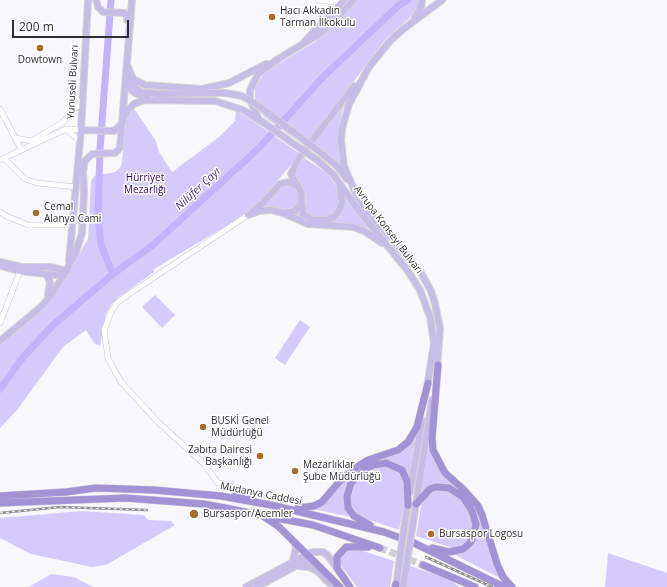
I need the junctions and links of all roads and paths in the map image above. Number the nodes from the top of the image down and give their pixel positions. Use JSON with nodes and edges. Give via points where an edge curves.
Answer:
{"nodes":[{"id":1,"x":88,"y":0,"type":"edge"},
{"id":2,"x":95,"y":0,"type":"edge"},
{"id":3,"x":132,"y":0,"type":"edge"},
{"id":4,"x":318,"y":0,"type":"edge"},
{"id":5,"x":354,"y":0,"type":"edge"},
{"id":6,"x":422,"y":0,"type":"edge"},
{"id":7,"x":442,"y":0,"type":"edge"},
{"id":8,"x":343,"y":2,"type":"edge"},
{"id":9,"x":412,"y":22,"type":"junction"},
{"id":10,"x":86,"y":25,"type":"junction"},
{"id":11,"x":295,"y":50,"type":"junction"},
{"id":12,"x":126,"y":59,"type":"junction"},
{"id":13,"x":278,"y":59,"type":"junction"},
{"id":14,"x":369,"y":67,"type":"junction"},
{"id":15,"x":126,"y":68,"type":"junction"},
{"id":16,"x":125,"y":76,"type":"junction"},
{"id":17,"x":83,"y":99,"type":"junction"},
{"id":18,"x":153,"y":100,"type":"junction"},
{"id":19,"x":0,"y":109,"type":"edge"},
{"id":20,"x":122,"y":123,"type":"junction"},
{"id":21,"x":264,"y":123,"type":"junction"},
{"id":22,"x":66,"y":130,"type":"junction"},
{"id":23,"x":80,"y":130,"type":"junction"},
{"id":24,"x":16,"y":138,"type":"junction"},
{"id":25,"x":80,"y":141,"type":"junction"},
{"id":26,"x":22,"y":149,"type":"junction"},
{"id":27,"x":2,"y":159,"type":"edge"},
{"id":28,"x":339,"y":181,"type":"junction"},
{"id":29,"x":296,"y":184,"type":"junction"},
{"id":30,"x":352,"y":185,"type":"junction"},
{"id":31,"x":76,"y":187,"type":"junction"},
{"id":32,"x":302,"y":199,"type":"junction"},
{"id":33,"x":0,"y":212,"type":"edge"},
{"id":34,"x":283,"y":213,"type":"junction"},
{"id":35,"x":248,"y":215,"type":"junction"},
{"id":36,"x":73,"y":226,"type":"junction"},
{"id":37,"x":386,"y":246,"type":"junction"},
{"id":38,"x":0,"y":262,"type":"edge"},
{"id":39,"x":0,"y":266,"type":"edge"},
{"id":40,"x":20,"y":271,"type":"junction"},
{"id":41,"x":64,"y":273,"type":"junction"},
{"id":42,"x":46,"y":274,"type":"junction"},
{"id":43,"x":48,"y":295,"type":"junction"},
{"id":44,"x":0,"y":323,"type":"edge"},
{"id":45,"x":0,"y":337,"type":"edge"},
{"id":46,"x":0,"y":341,"type":"edge"},
{"id":47,"x":438,"y":365,"type":"junction"},
{"id":48,"x":428,"y":383,"type":"junction"},
{"id":49,"x":228,"y":486,"type":"joint"},
{"id":50,"x":0,"y":494,"type":"edge"},
{"id":51,"x":0,"y":504,"type":"edge"},
{"id":52,"x":408,"y":504,"type":"junction"},
{"id":53,"x":416,"y":504,"type":"junction"},
{"id":54,"x":272,"y":506,"type":"junction"},
{"id":55,"x":260,"y":513,"type":"junction"},
{"id":56,"x":384,"y":532,"type":"junction"},
{"id":57,"x":295,"y":543,"type":"junction"},
{"id":58,"x":414,"y":543,"type":"junction"},
{"id":59,"x":306,"y":554,"type":"junction"},
{"id":60,"x":316,"y":562,"type":"junction"},
{"id":61,"x":295,"y":564,"type":"junction"},
{"id":62,"x":423,"y":565,"type":"tunnel mouth"},
{"id":63,"x":336,"y":568,"type":"junction"},
{"id":64,"x":437,"y":571,"type":"junction"},
{"id":65,"x":397,"y":586,"type":"edge"},
{"id":66,"x":246,"y":587,"type":"edge"},
{"id":67,"x":257,"y":587,"type":"edge"},
{"id":68,"x":333,"y":587,"type":"edge"},
{"id":69,"x":340,"y":587,"type":"edge"},
{"id":70,"x":350,"y":587,"type":"edge"},
{"id":71,"x":462,"y":587,"type":"edge"},
{"id":72,"x":475,"y":587,"type":"edge"},
{"id":73,"x":504,"y":587,"type":"edge"},
{"id":74,"x":512,"y":587,"type":"edge"}],
"edges":[{"from":1,"to":10,"type":"main road","name":"Yunuseli Bulvarı"},
{"from":2,"to":10,"type":"main road"},
{"from":2,"to":16,"type":"main road","via":[[104,12],[127,16],[123,59]]},
{"from":3,"to":12,"type":"main road"},
{"from":4,"to":8,"type":"street"},
{"from":5,"to":11,"type":"main road","name":"Avrupa Konseyi Bulvarı","via":[[321,33]]},
{"from":6,"to":9,"type":"main road","via":[[421,8]]},
{"from":7,"to":9,"type":"main road","name":"Avrupa Konseyi Bulvarı"},
{"from":8,"to":11,"type":"main road"},
{"from":9,"to":14,"type":"main road","name":"Avrupa Konseyi Bulvarı","via":[[390,41]]},
{"from":10,"to":17,"type":"main road","name":"Yunuseli Bulvarı"},
{"from":11,"to":13,"type":"main road","name":"Avrupa Konseyi Bulvarı"},
{"from":12,"to":13,"type":"main road","via":[[128,71],[133,79],[145,85],[202,89],[229,82]]},
{"from":12,"to":15,"type":"main road"},
{"from":13,"to":21,"type":"main road","name":"Avrupa Konseyi Bulvarı","via":[[258,74],[250,90],[252,107]]},
{"from":14,"to":29,"type":"main road","via":[[292,170],[292,178]]},
{"from":14,"to":30,"type":"main road","name":"Avrupa Konseyi Bulvarı","via":[[349,104],[342,128],[343,160]]},
{"from":15,"to":16,"type":"main road"},
{"from":15,"to":30,"type":"main road","bridge":true,"via":[[131,82],[142,92],[226,93],[242,96],[320,152],[338,167]]},
{"from":16,"to":18,"type":"main road","via":[[135,94]]},
{"from":16,"to":20,"type":"main road"},
{"from":17,"to":23,"type":"main road","name":"Yunuseli Bulvarı"},
{"from":17,"to":24,"type":"street","via":[[64,122],[32,141]]},
{"from":18,"to":20,"type":"main road","via":[[134,104],[127,111]]},
{"from":18,"to":21,"type":"main road","via":[[215,101],[243,110]]},
{"from":19,"to":24,"type":"street"},
{"from":20,"to":23,"type":"main road","via":[[114,131]]},
{"from":20,"to":41,"type":"main road","via":[[120,148],[111,154],[89,155],[84,164],[82,233],[75,255]]},
{"from":21,"to":28,"type":"main road","name":"Avrupa Konseyi Bulvarı","bridge":true,"via":[[317,160]]},
{"from":22,"to":23,"type":"street"},
{"from":22,"to":25,"type":"street"},
{"from":22,"to":26,"type":"street"},
{"from":23,"to":25,"type":"main road","name":"Yunuseli Bulvarı"},
{"from":24,"to":26,"type":"street"},
{"from":25,"to":31,"type":"main road","name":"Yunuseli Bulvarı"},
{"from":26,"to":27,"type":"street"},
{"from":27,"to":31,"type":"street","via":[[25,179],[37,184]]},
{"from":28,"to":32,"type":"main road","via":[[342,192],[340,209],[327,220],[307,218],[301,210]]},
{"from":28,"to":37,"type":"main road","name":"Avrupa Konseyi Bulvarı"},
{"from":29,"to":32,"type":"main road"},
{"from":29,"to":35,"type":"main road","via":[[280,184]]},
{"from":30,"to":47,"type":"main road","name":"Avrupa Konseyi Bulvarı","via":[[364,208],[421,274],[431,292],[440,328]]},
{"from":31,"to":36,"type":"main road","name":"Yunuseli Bulvarı"},
{"from":32,"to":34,"type":"main road","via":[[297,210]]},
{"from":33,"to":36,"type":"street","via":[[28,225]]},
{"from":34,"to":35,"type":"main road","via":[[271,210]]},
{"from":34,"to":37,"type":"main road","via":[[308,224],[353,227],[364,231]]},
{"from":35,"to":49,"type":"street","via":[[128,294],[111,312],[104,330],[108,358],[121,382],[158,422],[204,464],[218,483]]},
{"from":36,"to":41,"type":"main road","name":"Yunuseli Bulvarı","via":[[70,260]]},
{"from":37,"to":48,"type":"main road","name":"Avrupa Konseyi Bulvarı","via":[[408,271],[427,308],[434,343]]},
{"from":38,"to":41,"type":"main road","via":[[22,267],[50,268]]},
{"from":39,"to":40,"type":"main road"},
{"from":40,"to":42,"type":"main road"},
{"from":40,"to":44,"type":"street"},
{"from":41,"to":42,"type":"main road"},
{"from":41,"to":43,"type":"main road"},
{"from":41,"to":46,"type":"main road","via":[[53,294],[42,306]]},
{"from":42,"to":43,"type":"main road","via":[[50,282]]},
{"from":43,"to":45,"type":"main road"},
{"from":47,"to":53,"type":"main road","name":"Avrupa Konseyi Bulvarı"},
{"from":47,"to":74,"type":"highway","via":[[433,450],[445,473],[478,506],[496,564],[502,577]]},
{"from":48,"to":52,"type":"main road","name":"Avrupa Konseyi Bulvarı"},
{"from":48,"to":54,"type":"highway","via":[[416,427],[408,442],[398,450],[368,460],[354,469],[322,502],[314,506]]},
{"from":49,"to":54,"type":"highway","via":[[239,495]]},
{"from":50,"to":54,"type":"highway","name":"Mudanya Caddesi","via":[[66,492],[96,488],[187,493]]},
{"from":51,"to":55,"type":"highway","name":"Mudanya Caddesi","via":[[125,498],[204,504]]},
{"from":52,"to":56,"type":"highway","via":[[405,476],[402,470],[392,464],[373,465],[354,478],[347,496],[348,508],[354,516]]},
{"from":52,"to":65,"type":"main road","name":"Avrupa Konseyi Bulvarı","bridge":true},
{"from":53,"to":58,"type":"highway","via":[[430,489],[449,488],[463,497],[472,511],[476,524],[469,544],[456,551],[449,552]]},
{"from":53,"to":65,"type":"main road","name":"Avrupa Konseyi Bulvarı","bridge":true,"via":[[406,568]]},
{"from":54,"to":56,"type":"highway","name":"Mudanya Caddesi"},
{"from":55,"to":57,"type":"highway"},
{"from":55,"to":63,"type":"highway","name":"Mudanya Caddesi","via":[[313,525],[380,548],[346,547],[337,557]]},
{"from":56,"to":58,"type":"highway","name":"Mudanya Caddesi"},
{"from":57,"to":59,"type":"highway"},
{"from":57,"to":61,"type":"main road"},
{"from":58,"to":73,"type":"highway","name":"Mudanya Caddesi"},
{"from":59,"to":60,"type":"highway"},
{"from":59,"to":61,"type":"main road"},
{"from":59,"to":63,"type":"main road","via":[[322,552]]},
{"from":60,"to":61,"type":"main road"},
{"from":60,"to":69,"type":"highway"},
{"from":61,"to":66,"type":"main road"},
{"from":61,"to":67,"type":"main road"},
{"from":61,"to":68,"type":"main road","via":[[317,571]]},
{"from":62,"to":64,"type":"highway"},
{"from":63,"to":70,"type":"highway"},
{"from":64,"to":71,"type":"highway"},
{"from":64,"to":72,"type":"highway"}]}
